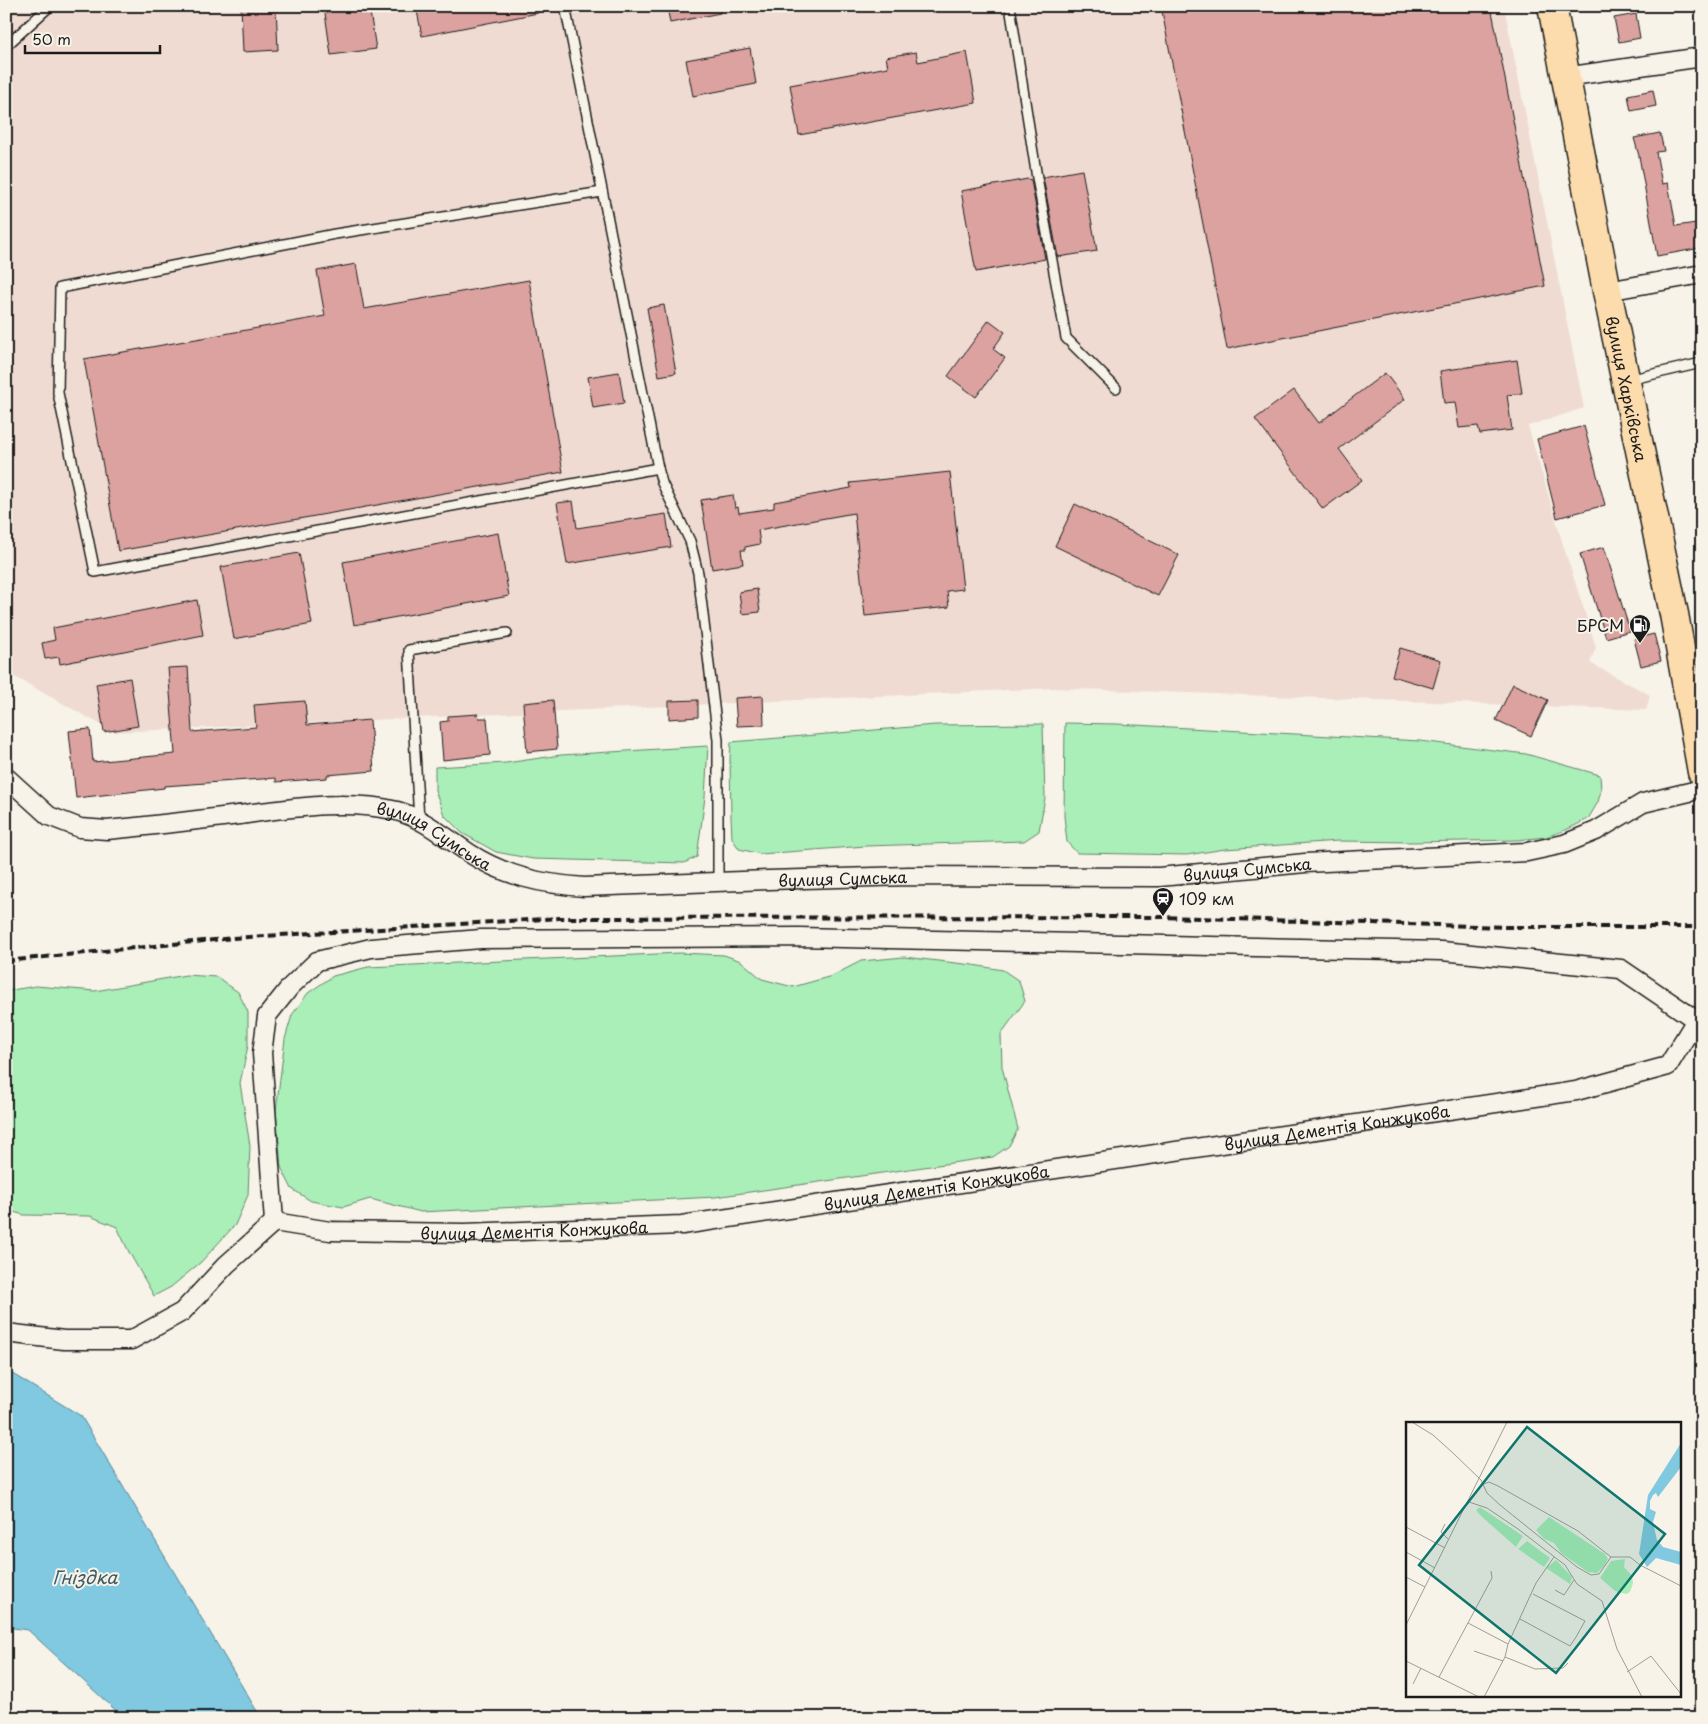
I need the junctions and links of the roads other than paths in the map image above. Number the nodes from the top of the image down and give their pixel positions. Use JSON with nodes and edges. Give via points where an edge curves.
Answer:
{"nodes":[{"id":1,"x":50,"y":6,"type":"edge"},
{"id":2,"x":565,"y":6,"type":"edge"},
{"id":3,"x":1010,"y":6,"type":"edge"},
{"id":4,"x":1552,"y":6,"type":"edge"},
{"id":5,"x":6,"y":46,"type":"edge"},
{"id":6,"x":1702,"y":57,"type":"edge"},
{"id":7,"x":1565,"y":78,"type":"junction"},
{"id":8,"x":602,"y":192,"type":"junction"},
{"id":9,"x":1702,"y":274,"type":"edge"},
{"id":10,"x":1607,"y":290,"type":"junction"},
{"id":11,"x":1702,"y":366,"type":"edge"},
{"id":12,"x":1626,"y":380,"type":"junction"},
{"id":13,"x":1116,"y":388,"type":"dead end"},
{"id":14,"x":658,"y":468,"type":"junction"},
{"id":15,"x":507,"y":633,"type":"dead end"},
{"id":16,"x":1702,"y":772,"type":"edge"},
{"id":17,"x":6,"y":777,"type":"edge"},
{"id":18,"x":1702,"y":789,"type":"edge"},
{"id":19,"x":419,"y":820,"type":"junction"},
{"id":20,"x":718,"y":882,"type":"junction"},
{"id":21,"x":1699,"y":1021,"type":"edge"},
{"id":22,"x":274,"y":1222,"type":"junction"},
{"id":23,"x":6,"y":1333,"type":"edge"}],
"edges":[{"from":1,"to":5,"type":"lane"},
{"from":2,"to":8,"type":"lane"},
{"from":3,"to":13,"type":"lane","via":[[1066,338]]},
{"from":4,"to":7,"type":"main road","name":"вулиця Харківська"},
{"from":6,"to":7,"type":"street"},
{"from":7,"to":10,"type":"main road","name":"вулиця Харківська"},
{"from":8,"to":14,"type":"lane"},
{"from":8,"to":14,"type":"lane","via":[[334,234],[60,288],[58,393],[95,572]]},
{"from":9,"to":10,"type":"street"},
{"from":10,"to":12,"type":"main road","name":"вулиця Харківська"},
{"from":11,"to":12,"type":"lane","via":[[1690,365]]},
{"from":12,"to":16,"type":"main road","name":"вулиця Харківська","via":[[1674,614]]},
{"from":14,"to":20,"type":"lane","via":[[690,541],[698,573],[718,740]]},
{"from":15,"to":19,"type":"lane","via":[[409,650]]},
{"from":17,"to":19,"type":"street","name":"вулиця Сумська","via":[[49,816],[80,828],[98,830],[322,806],[379,807]]},
{"from":18,"to":20,"type":"street","name":"вулиця Сумська","via":[[1643,803],[1596,831],[1564,844],[1527,852],[1305,863],[1159,877],[919,876]]},
{"from":19,"to":20,"type":"street","name":"вулиця Сумська","via":[[471,854],[524,879],[584,887]]},
{"from":21,"to":22,"type":"street","name":"вулиця Дементія Конжукова","via":[[1668,1066],[1576,1090],[682,1225],[465,1234],[330,1231]]},
{"from":21,"to":22,"type":"street","via":[[1621,969],[1442,952],[798,937],[481,940],[371,948],[317,961],[267,1016],[262,1053]]},
{"from":22,"to":23,"type":"street","via":[[226,1265],[182,1312],[131,1340],[64,1340]]}]}
